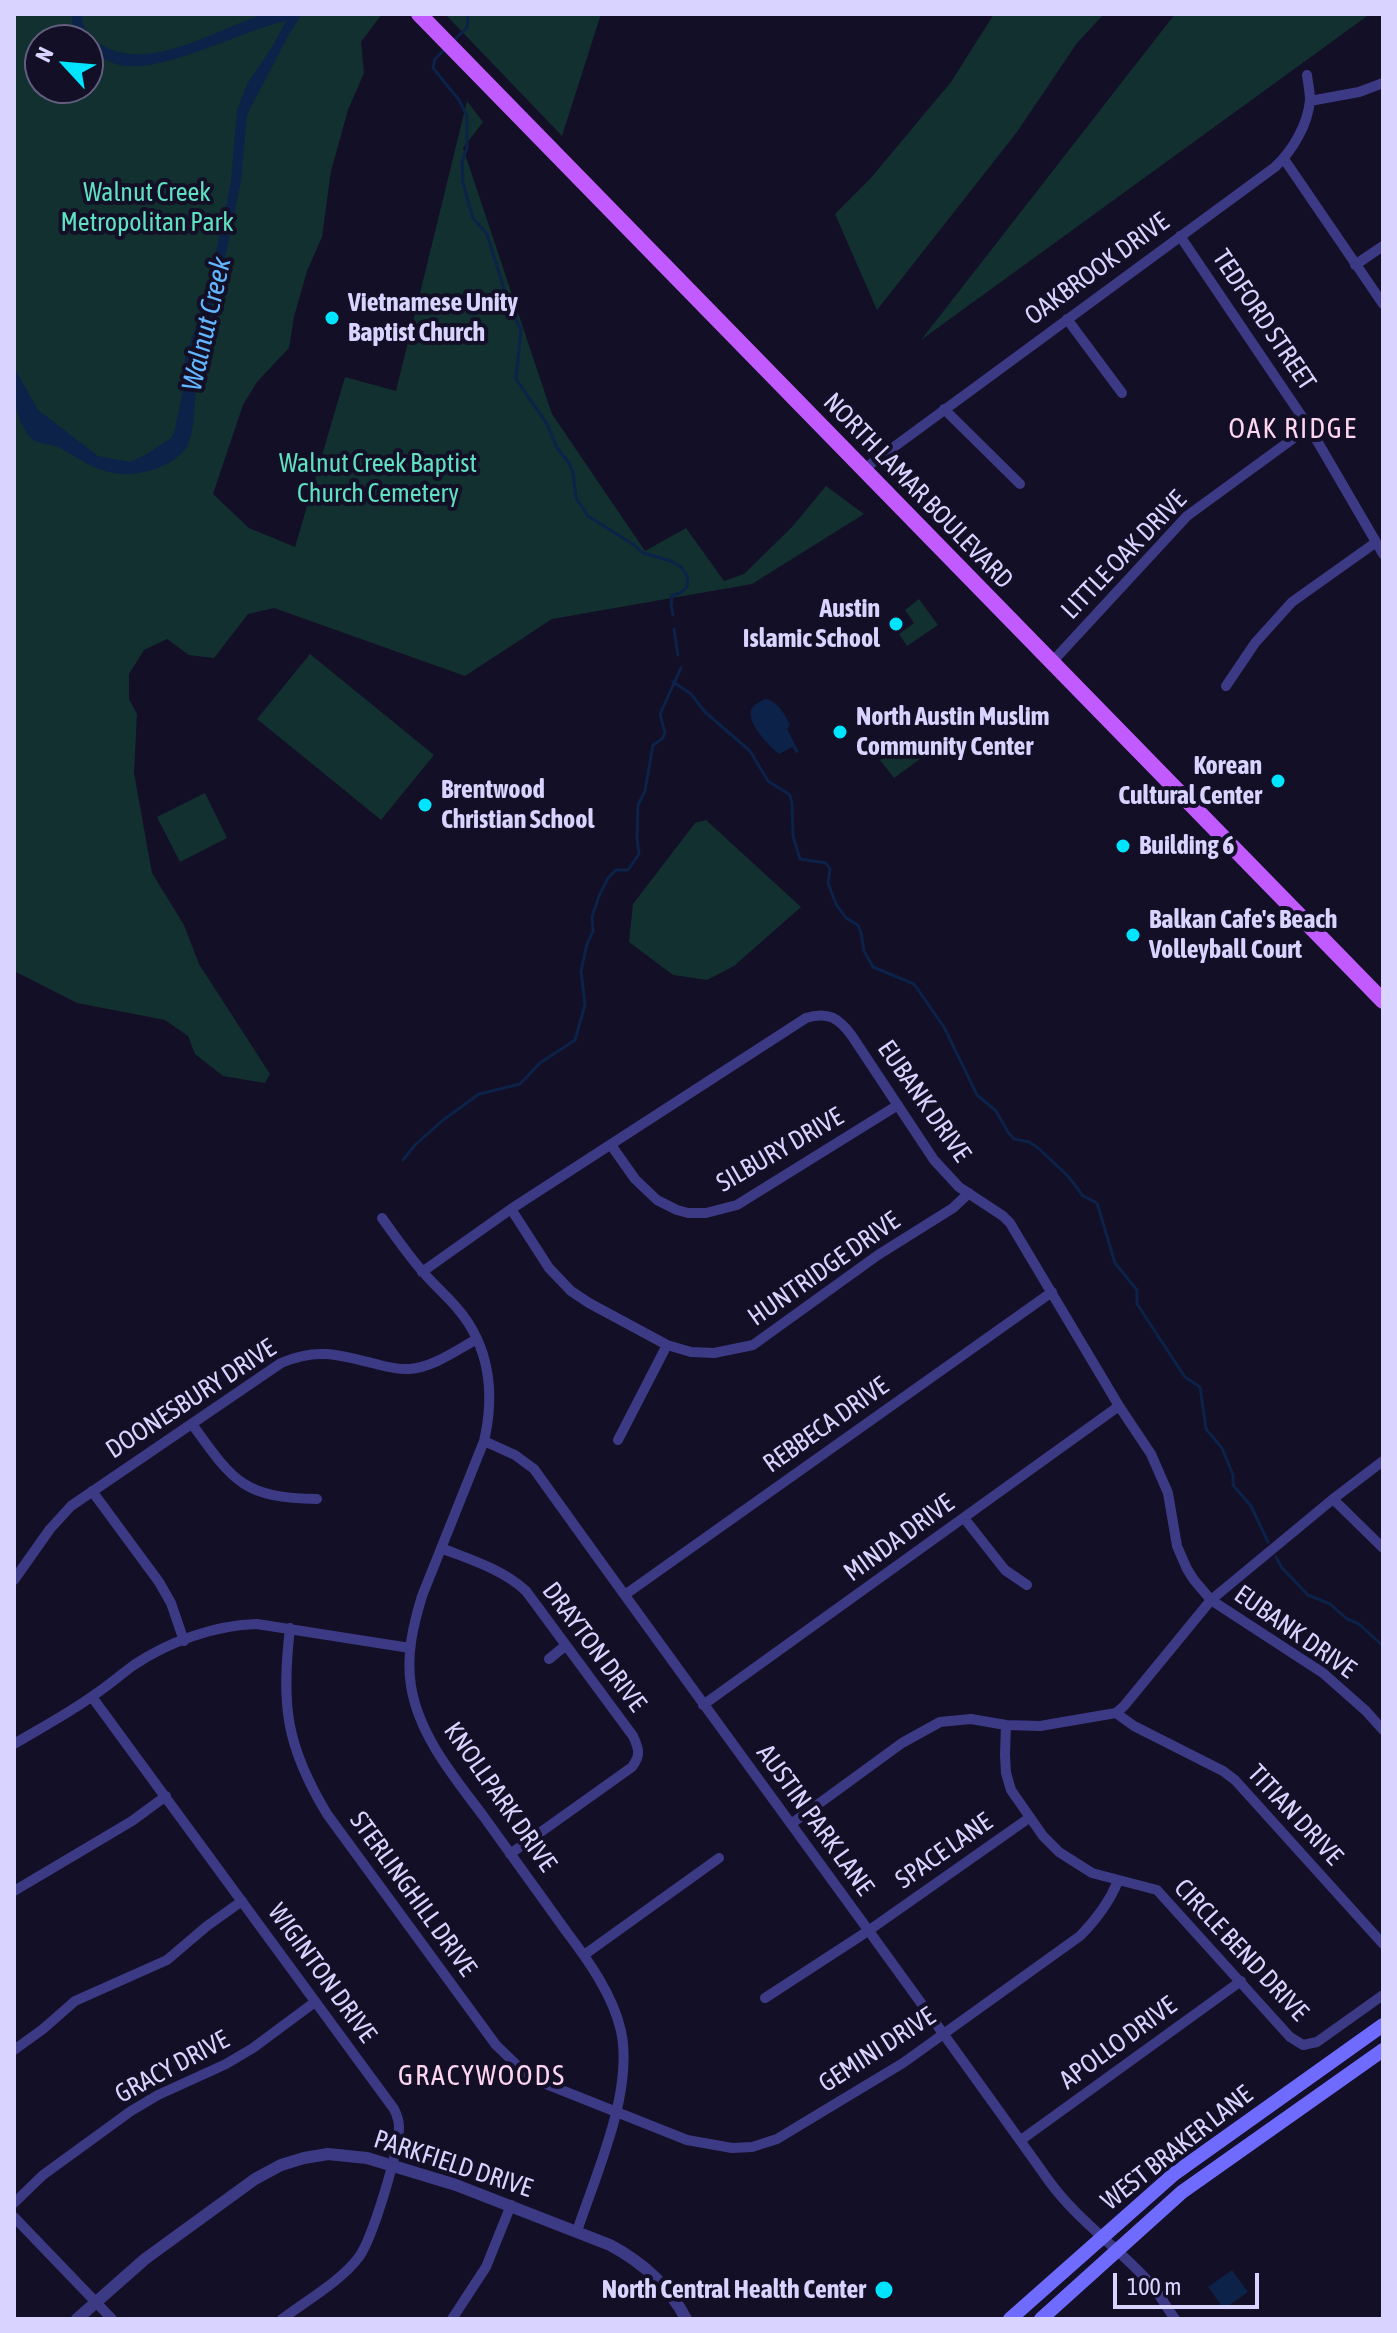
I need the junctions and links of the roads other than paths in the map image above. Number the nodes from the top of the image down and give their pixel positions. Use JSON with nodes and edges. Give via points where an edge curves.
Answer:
{"nodes":[{"id":1,"x":419,"y":14,"type":"edge"},
{"id":2,"x":1307,"y":75,"type":"dead end"},
{"id":3,"x":1383,"y":83,"type":"edge"},
{"id":4,"x":1310,"y":101,"type":"junction"},
{"id":5,"x":1284,"y":159,"type":"junction"},
{"id":6,"x":1180,"y":236,"type":"junction"},
{"id":7,"x":1383,"y":246,"type":"edge"},
{"id":8,"x":1355,"y":265,"type":"junction"},
{"id":9,"x":1383,"y":304,"type":"edge"},
{"id":10,"x":1067,"y":319,"type":"junction"},
{"id":11,"x":1122,"y":393,"type":"dead end"},
{"id":12,"x":944,"y":409,"type":"junction"},
{"id":13,"x":1309,"y":427,"type":"junction"},
{"id":14,"x":864,"y":469,"type":"junction"},
{"id":15,"x":1020,"y":484,"type":"dead end"},
{"id":16,"x":1375,"y":543,"type":"junction"},
{"id":17,"x":1383,"y":554,"type":"edge"},
{"id":18,"x":1053,"y":661,"type":"junction"},
{"id":19,"x":1226,"y":686,"type":"dead end"},
{"id":20,"x":1383,"y":1001,"type":"edge"},
{"id":21,"x":898,"y":1105,"type":"junction"},
{"id":22,"x":611,"y":1145,"type":"junction"},
{"id":23,"x":969,"y":1193,"type":"junction"},
{"id":24,"x":511,"y":1209,"type":"junction"},
{"id":25,"x":382,"y":1218,"type":"dead end"},
{"id":26,"x":422,"y":1272,"type":"junction"},
{"id":27,"x":1052,"y":1292,"type":"junction"},
{"id":28,"x":477,"y":1339,"type":"junction"},
{"id":29,"x":667,"y":1345,"type":"junction"},
{"id":30,"x":1119,"y":1406,"type":"junction"},
{"id":31,"x":192,"y":1424,"type":"junction"},
{"id":32,"x":618,"y":1440,"type":"dead end"},
{"id":33,"x":484,"y":1441,"type":"junction"},
{"id":34,"x":1383,"y":1461,"type":"edge"},
{"id":35,"x":92,"y":1491,"type":"junction"},
{"id":36,"x":317,"y":1499,"type":"dead end"},
{"id":37,"x":1333,"y":1499,"type":"junction"},
{"id":38,"x":964,"y":1518,"type":"junction"},
{"id":39,"x":441,"y":1548,"type":"junction"},
{"id":40,"x":1383,"y":1548,"type":"edge"},
{"id":41,"x":14,"y":1580,"type":"edge"},
{"id":42,"x":1027,"y":1585,"type":"dead end"},
{"id":43,"x":626,"y":1594,"type":"junction"},
{"id":44,"x":1211,"y":1600,"type":"junction"},
{"id":45,"x":290,"y":1628,"type":"junction"},
{"id":46,"x":184,"y":1641,"type":"junction"},
{"id":47,"x":565,"y":1646,"type":"junction"},
{"id":48,"x":410,"y":1648,"type":"junction"},
{"id":49,"x":549,"y":1659,"type":"dead end"},
{"id":50,"x":92,"y":1697,"type":"junction"},
{"id":51,"x":703,"y":1705,"type":"junction"},
{"id":52,"x":1116,"y":1713,"type":"junction"},
{"id":53,"x":1006,"y":1725,"type":"junction"},
{"id":54,"x":1383,"y":1730,"type":"edge"},
{"id":55,"x":14,"y":1744,"type":"edge"},
{"id":56,"x":166,"y":1796,"type":"junction"},
{"id":57,"x":1029,"y":1818,"type":"junction"},
{"id":58,"x":791,"y":1824,"type":"junction"},
{"id":59,"x":510,"y":1854,"type":"junction"},
{"id":60,"x":719,"y":1858,"type":"dead end"},
{"id":61,"x":1118,"y":1881,"type":"junction"},
{"id":62,"x":14,"y":1891,"type":"edge"},
{"id":63,"x":242,"y":1901,"type":"junction"},
{"id":64,"x":868,"y":1931,"type":"junction"},
{"id":65,"x":1383,"y":1944,"type":"edge"},
{"id":66,"x":584,"y":1955,"type":"junction"},
{"id":67,"x":1241,"y":1981,"type":"junction"},
{"id":68,"x":1383,"y":1995,"type":"edge"},
{"id":69,"x":765,"y":1998,"type":"dead end"},
{"id":70,"x":315,"y":2002,"type":"junction"},
{"id":71,"x":1383,"y":2025,"type":"edge"},
{"id":72,"x":945,"y":2034,"type":"junction"},
{"id":73,"x":14,"y":2050,"type":"edge"},
{"id":74,"x":1383,"y":2050,"type":"edge"},
{"id":75,"x":617,"y":2112,"type":"junction"},
{"id":76,"x":1021,"y":2140,"type":"junction"},
{"id":77,"x":1217,"y":2142,"type":"junction"},
{"id":78,"x":1229,"y":2159,"type":"junction"},
{"id":79,"x":391,"y":2164,"type":"junction"},
{"id":80,"x":14,"y":2203,"type":"edge"},
{"id":81,"x":511,"y":2205,"type":"junction"},
{"id":82,"x":14,"y":2217,"type":"edge"},
{"id":83,"x":577,"y":2231,"type":"junction"},
{"id":84,"x":1102,"y":2238,"type":"junction"},
{"id":85,"x":1117,"y":2252,"type":"junction"},
{"id":86,"x":96,"y":2301,"type":"junction"},
{"id":87,"x":456,"y":2317,"type":"edge"},
{"id":88,"x":77,"y":2319,"type":"edge"},
{"id":89,"x":112,"y":2319,"type":"edge"},
{"id":90,"x":282,"y":2319,"type":"edge"},
{"id":91,"x":686,"y":2319,"type":"edge"},
{"id":92,"x":1010,"y":2319,"type":"edge"},
{"id":93,"x":1041,"y":2319,"type":"edge"},
{"id":94,"x":1175,"y":2319,"type":"edge"}],
"edges":[{"from":1,"to":14,"type":"main road","name":"NORTH LAMAR BOULEVARD"},
{"from":2,"to":4,"type":"street","name":"OAKBROOK DRIVE"},
{"from":3,"to":4,"type":"street"},
{"from":4,"to":5,"type":"street","name":"OAKBROOK DRIVE"},
{"from":5,"to":6,"type":"street","name":"OAKBROOK DRIVE"},
{"from":5,"to":8,"type":"street"},
{"from":6,"to":10,"type":"street","name":"OAKBROOK DRIVE"},
{"from":6,"to":13,"type":"street","name":"TEDFORD STREET"},
{"from":7,"to":8,"type":"street"},
{"from":8,"to":9,"type":"street"},
{"from":10,"to":11,"type":"street"},
{"from":10,"to":12,"type":"street","name":"OAKBROOK DRIVE"},
{"from":12,"to":14,"type":"street","name":"OAKBROOK DRIVE"},
{"from":12,"to":15,"type":"street"},
{"from":13,"to":16,"type":"street","name":"TEDFORD STREET"},
{"from":13,"to":18,"type":"street","name":"LITTLE OAK DRIVE","via":[[1187,516]]},
{"from":14,"to":18,"type":"main road","name":"NORTH LAMAR BOULEVARD"},
{"from":16,"to":17,"type":"street","name":"TEDFORD STREET"},
{"from":16,"to":19,"type":"street","via":[[1292,602]]},
{"from":18,"to":20,"type":"main road","name":"NORTH LAMAR BOULEVARD"},
{"from":21,"to":22,"type":"street","name":"SILBURY DRIVE","via":[[737,1205],[706,1213],[688,1213],[657,1200]]},
{"from":21,"to":22,"type":"street","name":"EUBANK DRIVE","via":[[844,1025],[821,1014],[806,1018]]},
{"from":21,"to":23,"type":"street","name":"EUBANK DRIVE","via":[[934,1160]]},
{"from":22,"to":24,"type":"street","name":"EUBANK DRIVE"},
{"from":23,"to":27,"type":"street","name":"EUBANK DRIVE","via":[[1010,1223]]},
{"from":23,"to":29,"type":"street","name":"HUNTRIDGE DRIVE","via":[[753,1345],[714,1353]]},
{"from":24,"to":26,"type":"street","name":"EUBANK DRIVE"},
{"from":24,"to":29,"type":"street","name":"HUNTRIDGE DRIVE","via":[[565,1286]]},
{"from":25,"to":26,"type":"street","name":"KNOLLPARK DRIVE"},
{"from":26,"to":28,"type":"street","name":"KNOLLPARK DRIVE","via":[[459,1310]]},
{"from":27,"to":30,"type":"street","name":"EUBANK DRIVE"},
{"from":27,"to":43,"type":"street","name":"REBBECA DRIVE"},
{"from":28,"to":31,"type":"street","name":"DOONESBURY DRIVE","via":[[439,1360],[407,1369],[324,1353],[292,1358]]},
{"from":28,"to":33,"type":"street","name":"KNOLLPARK DRIVE","via":[[490,1392]]},
{"from":29,"to":32,"type":"street"},
{"from":30,"to":38,"type":"street","name":"MINDA DRIVE"},
{"from":30,"to":44,"type":"street","name":"EUBANK DRIVE","via":[[1161,1474],[1177,1546]]},
{"from":31,"to":35,"type":"street","name":"DOONESBURY DRIVE"},
{"from":31,"to":36,"type":"street","via":[[220,1463],[244,1484],[274,1496]]},
{"from":33,"to":39,"type":"street","name":"KNOLLPARK DRIVE"},
{"from":33,"to":43,"type":"street","name":"AUSTIN PARK LANE","via":[[534,1469]]},
{"from":34,"to":37,"type":"street"},
{"from":35,"to":41,"type":"street","name":"DOONESBURY DRIVE","via":[[60,1515]]},
{"from":35,"to":46,"type":"street","via":[[159,1582]]},
{"from":37,"to":40,"type":"street"},
{"from":37,"to":44,"type":"street"},
{"from":38,"to":42,"type":"street","via":[[1005,1570]]},
{"from":38,"to":51,"type":"street","name":"MINDA DRIVE"},
{"from":39,"to":47,"type":"street","name":"DRAYTON DRIVE","via":[[513,1579]]},
{"from":39,"to":48,"type":"street","name":"KNOLLPARK DRIVE"},
{"from":43,"to":51,"type":"street","name":"AUSTIN PARK LANE"},
{"from":44,"to":52,"type":"street"},
{"from":44,"to":54,"type":"street","name":"EUBANK DRIVE","via":[[1323,1673]]},
{"from":45,"to":46,"type":"street","via":[[238,1624]]},
{"from":45,"to":48,"type":"street"},
{"from":45,"to":75,"type":"street","name":"STERLINGHILL DRIVE","via":[[285,1686],[294,1745],[327,1814],[496,2045],[536,2080]]},
{"from":46,"to":50,"type":"street","via":[[136,1664]]},
{"from":47,"to":49,"type":"street"},
{"from":47,"to":59,"type":"street","name":"DRAYTON DRIVE","via":[[633,1736],[638,1759]]},
{"from":48,"to":59,"type":"street","name":"KNOLLPARK DRIVE","via":[[411,1688],[426,1730]]},
{"from":50,"to":55,"type":"street"},
{"from":50,"to":56,"type":"street","name":"WIGINTON DRIVE"},
{"from":51,"to":58,"type":"street","name":"AUSTIN PARK LANE"},
{"from":52,"to":53,"type":"street","via":[[1040,1726]]},
{"from":52,"to":65,"type":"street","name":"TITIAN DRIVE","via":[[1235,1780]]},
{"from":53,"to":57,"type":"street","name":"CIRCLE BEND DRIVE","via":[[1006,1773]]},
{"from":53,"to":58,"type":"street","via":[[971,1719],[940,1722],[902,1743]]},
{"from":56,"to":62,"type":"street"},
{"from":56,"to":63,"type":"street","name":"WIGINTON DRIVE"},
{"from":57,"to":61,"type":"street","name":"CIRCLE BEND DRIVE","via":[[1059,1852],[1092,1873]]},
{"from":57,"to":64,"type":"street","name":"SPACE LANE"},
{"from":58,"to":64,"type":"street","name":"AUSTIN PARK LANE"},
{"from":59,"to":66,"type":"street","name":"KNOLLPARK DRIVE"},
{"from":60,"to":66,"type":"street"},
{"from":61,"to":67,"type":"street","name":"CIRCLE BEND DRIVE","via":[[1157,1890]]},
{"from":61,"to":72,"type":"street","name":"GEMINI DRIVE","via":[[1098,1918],[1080,1936]]},
{"from":63,"to":70,"type":"street","name":"WIGINTON DRIVE"},
{"from":63,"to":73,"type":"street","via":[[167,1960],[75,2001]]},
{"from":64,"to":69,"type":"street","name":"SPACE LANE"},
{"from":64,"to":72,"type":"street","name":"AUSTIN PARK LANE"},
{"from":66,"to":75,"type":"street","name":"KNOLLPARK DRIVE","via":[[621,2032],[624,2061]]},
{"from":67,"to":68,"type":"street","name":"CIRCLE BEND DRIVE","via":[[1303,2045],[1317,2042]]},
{"from":67,"to":76,"type":"street","name":"APOLLO DRIVE"},
{"from":70,"to":79,"type":"street","name":"WIGINTON DRIVE","via":[[394,2109],[399,2131]]},
{"from":70,"to":80,"type":"street","name":"GRACY DRIVE","via":[[226,2064],[131,2111],[43,2175]]},
{"from":71,"to":77,"type":"main road","name":"WEST BRAKER LANE"},
{"from":72,"to":75,"type":"street","name":"GEMINI DRIVE","via":[[777,2139],[752,2147],[687,2140]]},
{"from":72,"to":76,"type":"street","name":"AUSTIN PARK LANE"},
{"from":74,"to":78,"type":"main road","name":"WEST BRAKER LANE"},
{"from":75,"to":83,"type":"street","name":"KNOLLPARK DRIVE"},
{"from":76,"to":84,"type":"street","name":"AUSTIN PARK LANE","via":[[1071,2209]]},
{"from":77,"to":78,"type":"main road"},
{"from":77,"to":84,"type":"main road","name":"WEST BRAKER LANE"},
{"from":78,"to":85,"type":"main road","name":"WEST BRAKER LANE","via":[[1182,2192]]},
{"from":79,"to":81,"type":"street","name":"PARKFIELD DRIVE"},
{"from":79,"to":86,"type":"street","name":"PARKFIELD DRIVE","via":[[328,2154],[281,2165],[145,2259]]},
{"from":79,"to":90,"type":"street","name":"WIGINTON DRIVE","via":[[358,2258]]},
{"from":81,"to":83,"type":"street","name":"PARKFIELD DRIVE"},
{"from":81,"to":87,"type":"street","via":[[486,2267]]},
{"from":82,"to":86,"type":"street"},
{"from":83,"to":91,"type":"street","name":"PARKFIELD DRIVE","via":[[630,2255],[676,2301]]},
{"from":84,"to":85,"type":"street","name":"AUSTIN PARK LANE"},
{"from":84,"to":92,"type":"main road","name":"WEST BRAKER LANE"},
{"from":85,"to":93,"type":"main road","name":"WEST BRAKER LANE"},
{"from":85,"to":94,"type":"street","name":"AUSTIN PARK LANE","via":[[1152,2285]]},
{"from":86,"to":88,"type":"street","name":"PARKFIELD DRIVE"},
{"from":86,"to":89,"type":"street"}]}
